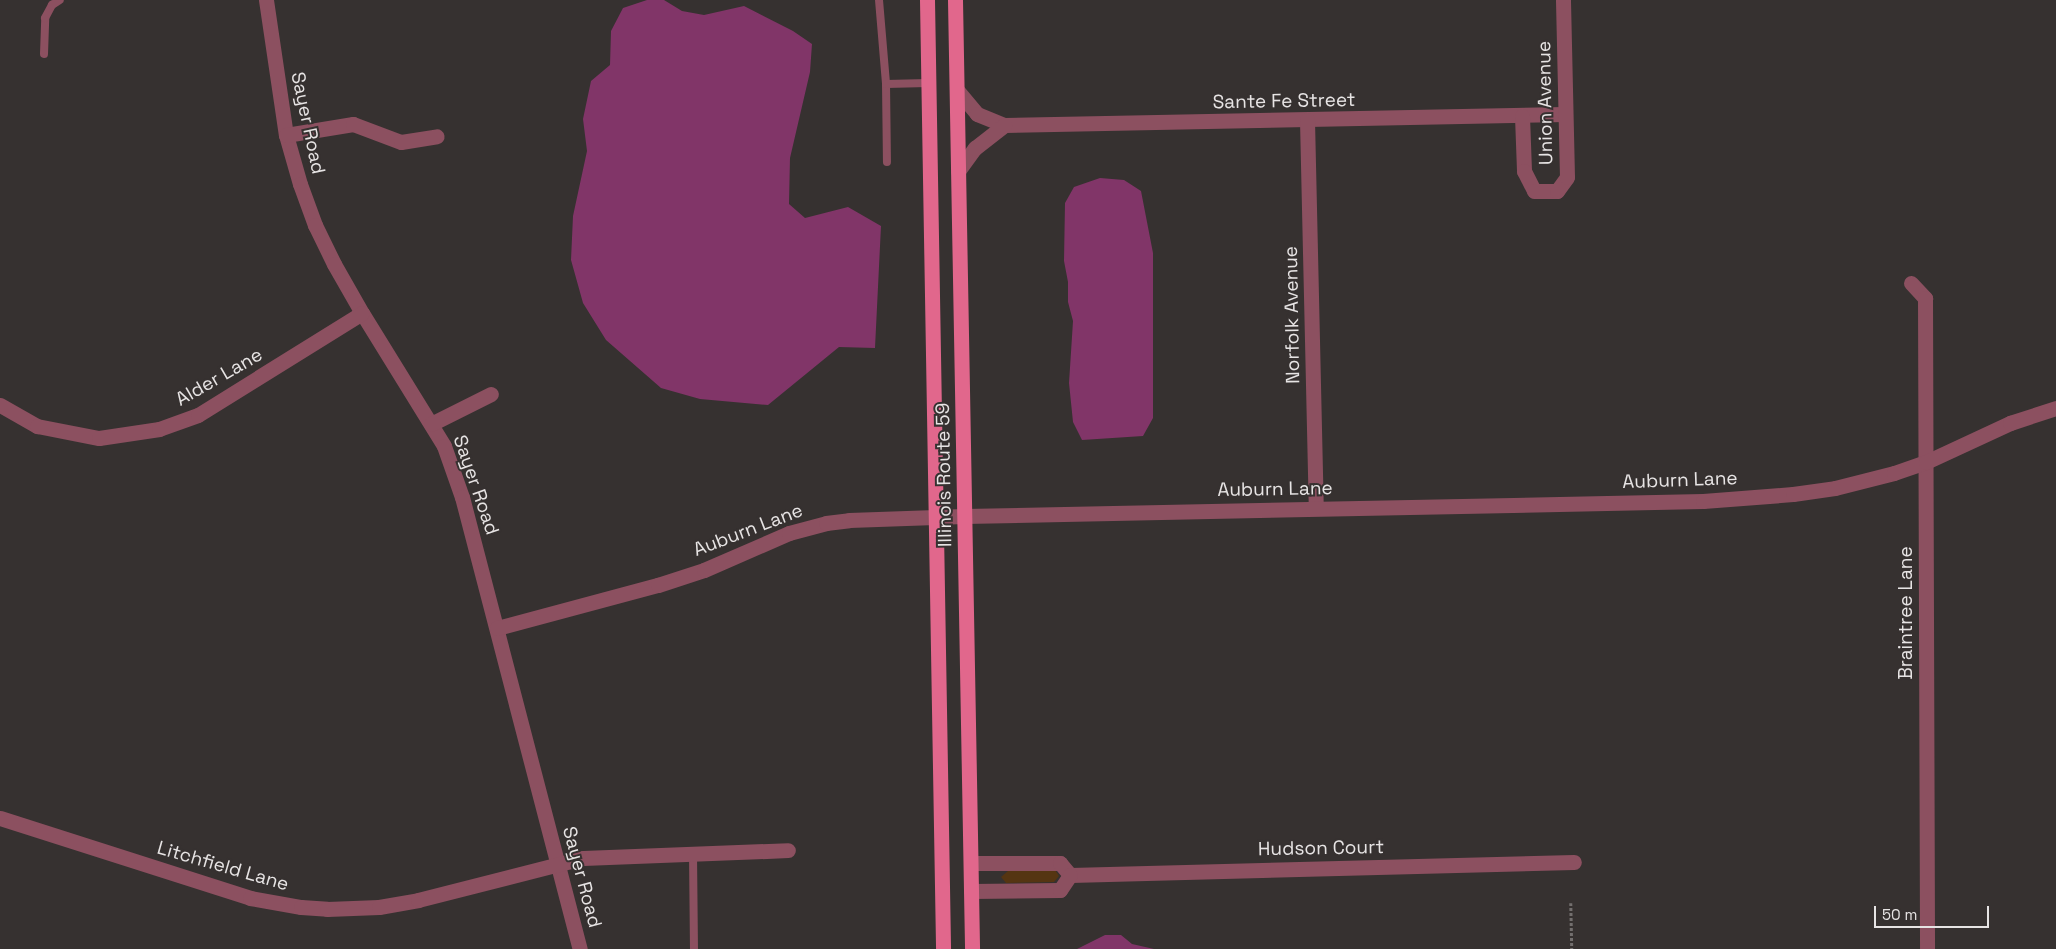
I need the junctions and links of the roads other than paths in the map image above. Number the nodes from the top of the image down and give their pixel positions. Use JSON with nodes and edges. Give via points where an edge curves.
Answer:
{"nodes":[{"id":1,"x":60,"y":0,"type":"edge"},
{"id":2,"x":266,"y":0,"type":"edge"},
{"id":3,"x":879,"y":0,"type":"edge"},
{"id":4,"x":927,"y":0,"type":"edge"},
{"id":5,"x":955,"y":0,"type":"edge"},
{"id":6,"x":1563,"y":0,"type":"edge"},
{"id":7,"x":44,"y":54,"type":"dead end"},
{"id":8,"x":928,"y":83,"type":"junction"},
{"id":9,"x":886,"y":84,"type":"junction"},
{"id":10,"x":957,"y":90,"type":"junction"},
{"id":11,"x":1565,"y":114,"type":"junction"},
{"id":12,"x":1522,"y":116,"type":"junction"},
{"id":13,"x":1307,"y":120,"type":"junction"},
{"id":14,"x":1004,"y":125,"type":"junction"},
{"id":15,"x":286,"y":135,"type":"junction"},
{"id":16,"x":437,"y":136,"type":"dead end"},
{"id":17,"x":887,"y":162,"type":"dead end"},
{"id":18,"x":958,"y":171,"type":"junction"},
{"id":19,"x":1911,"y":284,"type":"dead end"},
{"id":20,"x":362,"y":313,"type":"junction"},
{"id":21,"x":491,"y":394,"type":"dead end"},
{"id":22,"x":0,"y":406,"type":"edge"},
{"id":23,"x":2056,"y":408,"type":"edge"},
{"id":24,"x":432,"y":424,"type":"junction"},
{"id":25,"x":1926,"y":462,"type":"junction"},
{"id":26,"x":1316,"y":508,"type":"junction"},
{"id":27,"x":936,"y":516,"type":"junction"},
{"id":28,"x":964,"y":516,"type":"junction"},
{"id":29,"x":496,"y":628,"type":"junction"},
{"id":30,"x":0,"y":818,"type":"edge"},
{"id":31,"x":788,"y":850,"type":"dead end"},
{"id":32,"x":693,"y":854,"type":"junction"},
{"id":33,"x":1574,"y":862,"type":"dead end"},
{"id":34,"x":971,"y":863,"type":"junction"},
{"id":35,"x":558,"y":864,"type":"junction"},
{"id":36,"x":1070,"y":874,"type":"junction"},
{"id":37,"x":971,"y":891,"type":"junction"},
{"id":38,"x":580,"y":949,"type":"edge"},
{"id":39,"x":694,"y":949,"type":"edge"},
{"id":40,"x":943,"y":949,"type":"edge"},
{"id":41,"x":972,"y":949,"type":"edge"},
{"id":42,"x":1927,"y":949,"type":"edge"}],
"edges":[{"from":1,"to":7,"type":"lane","via":[[52,4],[45,18]]},
{"from":2,"to":15,"type":"street","name":"Sayer Road"},
{"from":3,"to":9,"type":"lane"},
{"from":4,"to":8,"type":"main road","name":"Illinois Route 59"},
{"from":5,"to":10,"type":"main road","name":"Illinois Route 59"},
{"from":6,"to":11,"type":"street","name":"Union Avenue"},
{"from":8,"to":9,"type":"lane"},
{"from":8,"to":27,"type":"main road","name":"Illinois Route 59"},
{"from":9,"to":17,"type":"lane"},
{"from":10,"to":14,"type":"street","name":"Sante Fe Street","via":[[977,114]]},
{"from":10,"to":18,"type":"main road","name":"Illinois Route 59"},
{"from":11,"to":12,"type":"street","name":"Sante Fe Street"},
{"from":11,"to":12,"type":"street","name":"Union Avenue","via":[[1567,177],[1557,191],[1534,191],[1524,171]]},
{"from":12,"to":13,"type":"street","name":"Sante Fe Street"},
{"from":13,"to":14,"type":"street","name":"Sante Fe Street"},
{"from":13,"to":26,"type":"street","name":"Norfolk Avenue"},
{"from":14,"to":18,"type":"street","via":[[975,148]]},
{"from":15,"to":16,"type":"street","via":[[353,124],[401,142]]},
{"from":15,"to":20,"type":"street","name":"Sayer Road","via":[[315,225]]},
{"from":18,"to":28,"type":"main road","name":"Illinois Route 59"},
{"from":19,"to":25,"type":"street","name":"Braintree Lane","via":[[1926,298]]},
{"from":20,"to":22,"type":"street","name":"Alder Lane","via":[[198,415],[166,428],[99,438],[37,426]]},
{"from":20,"to":24,"type":"street","name":"Sayer Road"},
{"from":21,"to":24,"type":"street"},
{"from":23,"to":25,"type":"street","name":"Auburn Lane","via":[[2010,423]]},
{"from":24,"to":29,"type":"street","name":"Sayer Road","via":[[444,446],[462,497]]},
{"from":25,"to":26,"type":"street","name":"Auburn Lane","via":[[1836,488],[1748,498]]},
{"from":25,"to":42,"type":"street","name":"Braintree Lane"},
{"from":26,"to":28,"type":"street","name":"Auburn Lane"},
{"from":27,"to":28,"type":"street","name":"Auburn Lane"},
{"from":27,"to":29,"type":"street","name":"Auburn Lane","via":[[849,520],[812,526],[658,585]]},
{"from":27,"to":40,"type":"main road","name":"Illinois Route 59"},
{"from":28,"to":34,"type":"main road","name":"Illinois Route 59"},
{"from":29,"to":35,"type":"street","name":"Sayer Road"},
{"from":30,"to":35,"type":"street","name":"Litchfield Lane","via":[[250,898],[301,907],[356,909],[389,905]]},
{"from":31,"to":32,"type":"street","name":"Litchfield Lane"},
{"from":32,"to":35,"type":"street","name":"Litchfield Lane","via":[[583,858]]},
{"from":32,"to":39,"type":"lane"},
{"from":33,"to":36,"type":"street","name":"Hudson Court"},
{"from":34,"to":36,"type":"street","via":[[1060,863]]},
{"from":34,"to":37,"type":"main road","name":"Illinois Route 59"},
{"from":35,"to":38,"type":"street","name":"Sayer Road"},
{"from":36,"to":37,"type":"street","via":[[1060,890]]},
{"from":37,"to":41,"type":"main road","name":"Illinois Route 59"}]}
